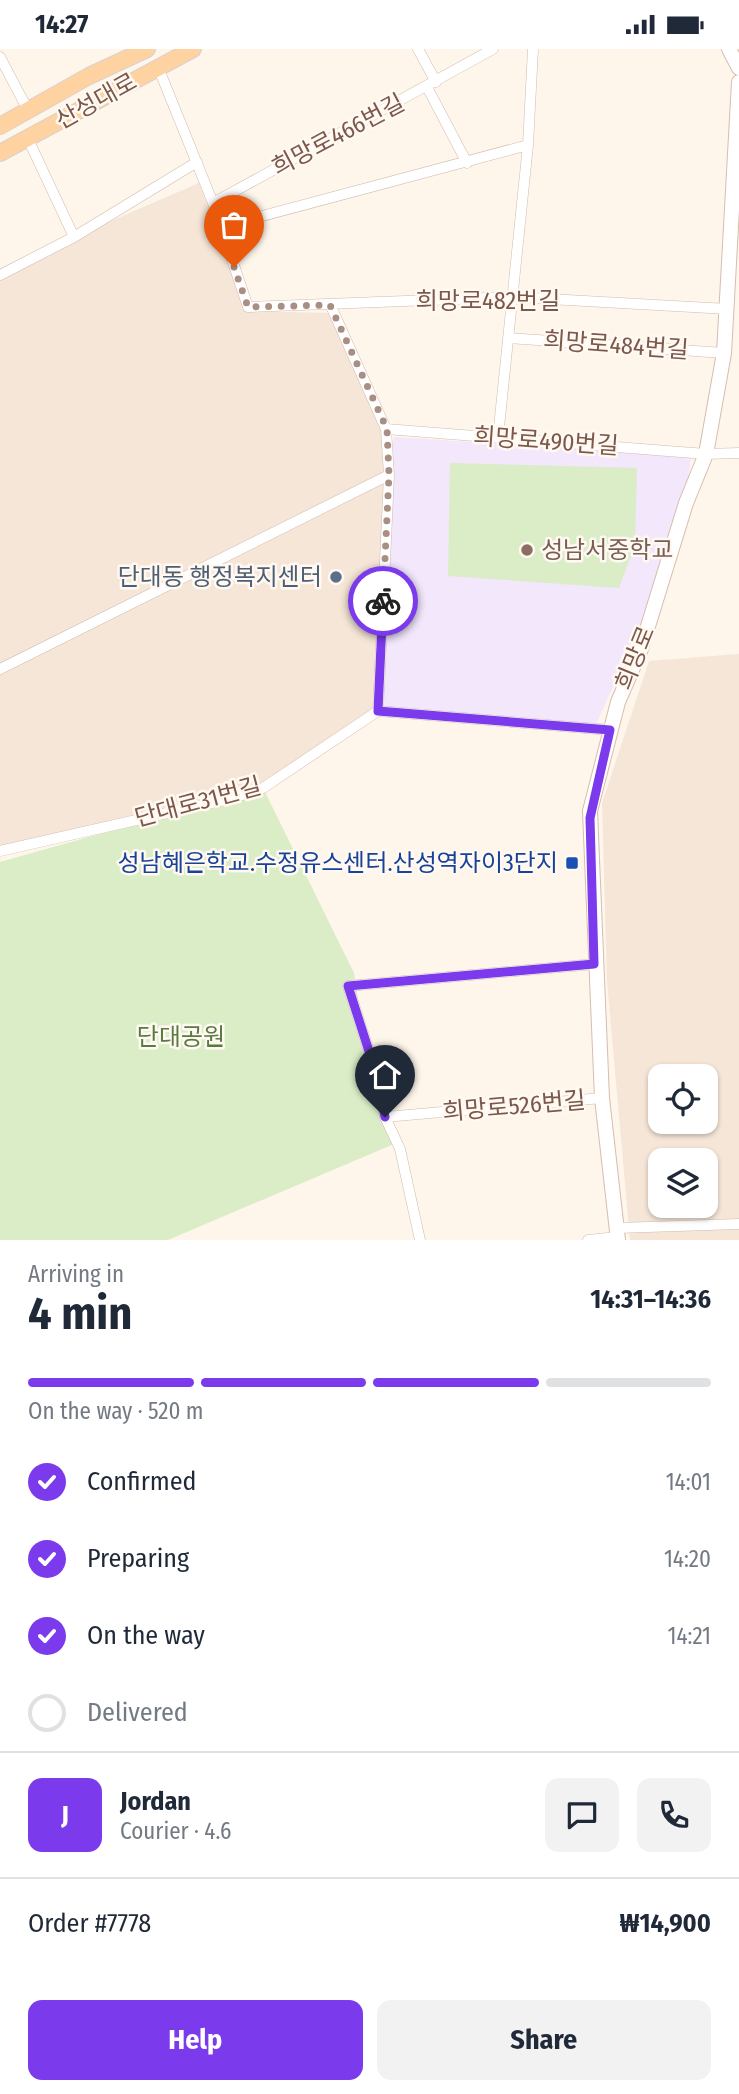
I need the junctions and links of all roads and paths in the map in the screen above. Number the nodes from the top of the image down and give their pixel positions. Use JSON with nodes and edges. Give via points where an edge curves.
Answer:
{"nodes":[{"id":1,"x":147,"y":49,"type":"edge"},
{"id":2,"x":193,"y":49,"type":"edge"},
{"id":3,"x":418,"y":49,"type":"edge"},
{"id":4,"x":493,"y":49,"type":"edge"},
{"id":5,"x":533,"y":49,"type":"edge"},
{"id":6,"x":729,"y":49,"type":"edge"},
{"id":7,"x":120,"y":55,"type":"edge"},
{"id":8,"x":0,"y":57,"type":"edge"},
{"id":9,"x":158,"y":67,"type":"junction"},
{"id":10,"x":739,"y":68,"type":"edge"},
{"id":11,"x":739,"y":82,"type":"edge"},
{"id":12,"x":431,"y":84,"type":"junction"},
{"id":13,"x":29,"y":112,"type":"junction"},
{"id":14,"x":0,"y":126,"type":"edge"},
{"id":15,"x":28,"y":138,"type":"junction"},
{"id":16,"x":528,"y":145,"type":"junction"},
{"id":17,"x":0,"y":153,"type":"edge"},
{"id":18,"x":197,"y":162,"type":"junction"},
{"id":19,"x":467,"y":163,"type":"junction"},
{"id":20,"x":213,"y":203,"type":"junction"},
{"id":21,"x":221,"y":227,"type":"junction"},
{"id":22,"x":74,"y":237,"type":"junction"},
{"id":23,"x":0,"y":275,"type":"edge"},
{"id":24,"x":513,"y":297,"type":"junction"},
{"id":25,"x":330,"y":305,"type":"junction"},
{"id":26,"x":728,"y":309,"type":"junction"},
{"id":27,"x":508,"y":338,"type":"junction"},
{"id":28,"x":724,"y":352,"type":"junction"},
{"id":29,"x":387,"y":429,"type":"junction"},
{"id":30,"x":498,"y":437,"type":"junction"},
{"id":31,"x":739,"y":453,"type":"edge"},
{"id":32,"x":706,"y":454,"type":"junction"},
{"id":33,"x":389,"y":475,"type":"junction"},
{"id":34,"x":0,"y":669,"type":"edge"},
{"id":35,"x":378,"y":711,"type":"junction"},
{"id":36,"x":610,"y":730,"type":"junction"},
{"id":37,"x":0,"y":851,"type":"edge"},
{"id":38,"x":594,"y":964,"type":"junction"},
{"id":39,"x":602,"y":1098,"type":"junction"},
{"id":40,"x":385,"y":1117,"type":"junction"},
{"id":41,"x":739,"y":1224,"type":"edge"},
{"id":42,"x":618,"y":1235,"type":"edge"},
{"id":43,"x":420,"y":1240,"type":"edge"},
{"id":44,"x":588,"y":1240,"type":"edge"}],
"edges":[{"from":1,"to":7,"type":"main road","name":"산성대로"},
{"from":2,"to":9,"type":"main road","name":"산성대로"},
{"from":3,"to":12,"type":"street"},
{"from":4,"to":12,"type":"street","name":"희망로466번길"},
{"from":5,"to":16,"type":"street"},
{"from":6,"to":10,"type":"main road"},
{"from":7,"to":13,"type":"main road","name":"산성대로"},
{"from":8,"to":13,"type":"street"},
{"from":9,"to":15,"type":"main road","name":"산성대로"},
{"from":9,"to":18,"type":"street"},
{"from":11,"to":26,"type":"main road","name":"희망로"},
{"from":12,"to":19,"type":"street","name":"희망로466번길"},
{"from":12,"to":20,"type":"street","name":"희망로466번길"},
{"from":13,"to":14,"type":"main road","name":"산성대로"},
{"from":15,"to":17,"type":"main road","name":"산성대로"},
{"from":15,"to":22,"type":"street"},
{"from":16,"to":19,"type":"street"},
{"from":16,"to":24,"type":"street"},
{"from":18,"to":20,"type":"street"},
{"from":18,"to":22,"type":"street"},
{"from":19,"to":21,"type":"street"},
{"from":20,"to":21,"type":"street"},
{"from":21,"to":25,"type":"street","name":"희망로482번길","via":[[248,307]]},
{"from":22,"to":23,"type":"street"},
{"from":24,"to":25,"type":"street","name":"희망로482번길"},
{"from":24,"to":26,"type":"street","name":"희망로482번길"},
{"from":24,"to":27,"type":"street"},
{"from":25,"to":29,"type":"street"},
{"from":26,"to":28,"type":"main road","name":"희망로"},
{"from":27,"to":28,"type":"street","name":"희망로484번길"},
{"from":27,"to":30,"type":"street"},
{"from":28,"to":32,"type":"main road","name":"희망로"},
{"from":29,"to":30,"type":"street","name":"희망로490번길"},
{"from":29,"to":33,"type":"street"},
{"from":30,"to":32,"type":"street","name":"희망로490번길"},
{"from":31,"to":32,"type":"street","name":"희망로490번길"},
{"from":32,"to":36,"type":"main road","name":"희망로"},
{"from":33,"to":34,"type":"street"},
{"from":33,"to":35,"type":"street"},
{"from":35,"to":36,"type":"street"},
{"from":35,"to":37,"type":"street","name":"단대로31번길","via":[[263,788]]},
{"from":36,"to":38,"type":"main road","name":"희망로","via":[[590,818]]},
{"from":38,"to":39,"type":"main road","name":"희망로"},
{"from":38,"to":40,"type":"street","via":[[348,986]]},
{"from":39,"to":40,"type":"street","name":"희망로526번길"},
{"from":39,"to":42,"type":"main road","name":"희망로"},
{"from":40,"to":43,"type":"street","via":[[400,1149]]},
{"from":41,"to":42,"type":"street"},
{"from":42,"to":44,"type":"street"}]}
